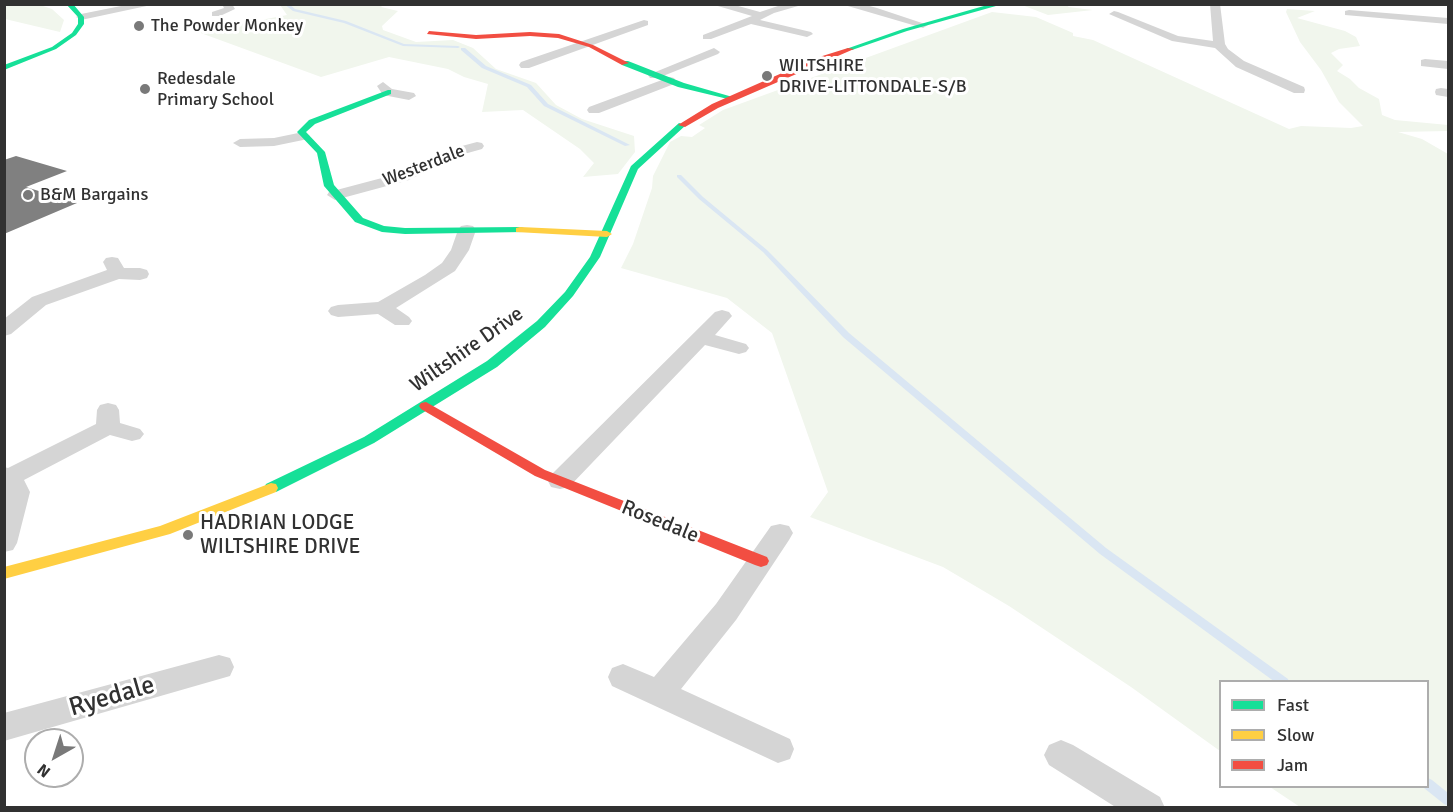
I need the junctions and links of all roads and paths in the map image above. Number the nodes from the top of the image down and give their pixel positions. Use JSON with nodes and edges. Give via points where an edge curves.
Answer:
{"nodes":[{"id":1,"x":69,"y":4,"type":"edge"},
{"id":2,"x":151,"y":4,"type":"edge"},
{"id":3,"x":227,"y":4,"type":"edge"},
{"id":4,"x":716,"y":4,"type":"edge"},
{"id":5,"x":800,"y":4,"type":"edge"},
{"id":6,"x":846,"y":4,"type":"edge"},
{"id":7,"x":894,"y":4,"type":"edge"},
{"id":8,"x":1000,"y":4,"type":"edge"},
{"id":9,"x":1202,"y":4,"type":"edge"},
{"id":10,"x":1215,"y":5,"type":"edge"},
{"id":11,"x":877,"y":11,"type":"junction"},
{"id":12,"x":1345,"y":13,"type":"dead end"},
{"id":13,"x":216,"y":14,"type":"dead end"},
{"id":14,"x":1114,"y":14,"type":"dead end"},
{"id":15,"x":761,"y":15,"type":"junction"},
{"id":16,"x":81,"y":17,"type":"junction"},
{"id":17,"x":750,"y":21,"type":"junction"},
{"id":18,"x":1449,"y":21,"type":"edge"},
{"id":19,"x":644,"y":23,"type":"dead end"},
{"id":20,"x":924,"y":25,"type":"junction"},
{"id":21,"x":429,"y":33,"type":"dead end"},
{"id":22,"x":807,"y":34,"type":"dead end"},
{"id":23,"x":707,"y":37,"type":"dead end"},
{"id":24,"x":585,"y":44,"type":"junction"},
{"id":25,"x":1219,"y":45,"type":"junction"},
{"id":26,"x":714,"y":52,"type":"dead end"},
{"id":27,"x":525,"y":59,"type":"dead end"},
{"id":28,"x":1425,"y":63,"type":"dead end"},
{"id":29,"x":1449,"y":65,"type":"edge"},
{"id":30,"x":4,"y":68,"type":"edge"},
{"id":31,"x":654,"y":75,"type":"junction"},
{"id":32,"x":670,"y":81,"type":"junction"},
{"id":33,"x":385,"y":89,"type":"joint"},
{"id":34,"x":1299,"y":90,"type":"dead end"},
{"id":35,"x":409,"y":96,"type":"dead end"},
{"id":36,"x":732,"y":98,"type":"junction"},
{"id":37,"x":594,"y":110,"type":"dead end"},
{"id":38,"x":303,"y":136,"type":"junction"},
{"id":39,"x":236,"y":142,"type":"dead end"},
{"id":40,"x":492,"y":154,"type":"dead end"},
{"id":41,"x":335,"y":195,"type":"junction"},
{"id":42,"x":467,"y":230,"type":"junction"},
{"id":43,"x":607,"y":234,"type":"junction"},
{"id":44,"x":140,"y":274,"type":"dead end"},
{"id":45,"x":382,"y":308,"type":"junction"},
{"id":46,"x":338,"y":311,"type":"dead end"},
{"id":47,"x":722,"y":316,"type":"dead end"},
{"id":48,"x":402,"y":321,"type":"dead end"},
{"id":49,"x":4,"y":330,"type":"edge"},
{"id":50,"x":702,"y":338,"type":"junction"},
{"id":51,"x":740,"y":348,"type":"dead end"},
{"id":52,"x":426,"y":406,"type":"junction"},
{"id":53,"x":132,"y":434,"type":"dead end"},
{"id":54,"x":6,"y":476,"type":"edge"},
{"id":55,"x":560,"y":482,"type":"junction"},
{"id":56,"x":780,"y":533,"type":"dead end"},
{"id":57,"x":4,"y":543,"type":"edge"},
{"id":58,"x":760,"y":561,"type":"junction"},
{"id":59,"x":4,"y":573,"type":"edge"},
{"id":60,"x":219,"y":667,"type":"dead end"},
{"id":61,"x":623,"y":677,"type":"dead end"},
{"id":62,"x":659,"y":694,"type":"junction"},
{"id":63,"x":4,"y":727,"type":"edge"},
{"id":64,"x":778,"y":749,"type":"dead end"},
{"id":65,"x":1061,"y":755,"type":"dead end"},
{"id":66,"x":1128,"y":803,"type":"edge"}],
"edges":[{"from":1,"to":16,"type":"street"},
{"from":2,"to":16,"type":"street"},
{"from":3,"to":13,"type":"street","via":[[230,9]]},
{"from":4,"to":15,"type":"street"},
{"from":5,"to":15,"type":"street"},
{"from":6,"to":11,"type":"street"},
{"from":7,"to":11,"type":"street"},
{"from":8,"to":20,"type":"street","name":"Wiltshire Drive"},
{"from":9,"to":10,"type":"street"},
{"from":10,"to":25,"type":"street"},
{"from":11,"to":20,"type":"street"},
{"from":12,"to":18,"type":"street"},
{"from":14,"to":25,"type":"street","via":[[1176,39]]},
{"from":15,"to":17,"type":"street"},
{"from":16,"to":30,"type":"street","via":[[78,29],[61,44]]},
{"from":17,"to":22,"type":"street"},
{"from":17,"to":23,"type":"street"},
{"from":19,"to":24,"type":"street"},
{"from":20,"to":36,"type":"street","name":"Wiltshire Drive","via":[[819,60]]},
{"from":21,"to":24,"type":"street","via":[[476,37],[546,34]]},
{"from":24,"to":27,"type":"street","via":[[543,58]]},
{"from":24,"to":31,"type":"street"},
{"from":25,"to":34,"type":"street","via":[[1240,64]]},
{"from":26,"to":31,"type":"street"},
{"from":28,"to":29,"type":"street"},
{"from":31,"to":32,"type":"street"},
{"from":32,"to":36,"type":"street"},
{"from":32,"to":37,"type":"street"},
{"from":33,"to":35,"type":"street"},
{"from":33,"to":38,"type":"street","via":[[312,122],[302,130]]},
{"from":36,"to":43,"type":"street","name":"Wiltshire Drive","via":[[674,130],[639,162],[627,180]]},
{"from":38,"to":39,"type":"street","via":[[274,142]]},
{"from":38,"to":41,"type":"street","via":[[321,152]]},
{"from":40,"to":41,"type":"street","name":"Westerdale","via":[[476,142],[403,177]]},
{"from":41,"to":42,"type":"street","via":[[355,217],[374,226],[405,231]]},
{"from":42,"to":43,"type":"street"},
{"from":42,"to":45,"type":"street","via":[[449,267]]},
{"from":43,"to":52,"type":"street","name":"Wiltshire Drive","via":[[584,275],[541,324],[492,364]]},
{"from":44,"to":49,"type":"street","via":[[115,267],[39,301]]},
{"from":45,"to":46,"type":"street"},
{"from":45,"to":48,"type":"street"},
{"from":47,"to":50,"type":"street"},
{"from":50,"to":51,"type":"street"},
{"from":50,"to":55,"type":"street"},
{"from":52,"to":55,"type":"street","name":"Rosedale"},
{"from":52,"to":59,"type":"street","name":"Wiltshire Drive","via":[[359,445],[233,504],[164,530]]},
{"from":53,"to":54,"type":"street","via":[[108,419]]},
{"from":54,"to":57,"type":"street","via":[[16,492]]},
{"from":55,"to":58,"type":"street","name":"Rosedale"},
{"from":56,"to":58,"type":"street"},
{"from":58,"to":62,"type":"street","via":[[726,612]]},
{"from":60,"to":63,"type":"street","name":"Ryedale"},
{"from":61,"to":62,"type":"street"},
{"from":62,"to":64,"type":"street"},
{"from":65,"to":66,"type":"street"}]}
